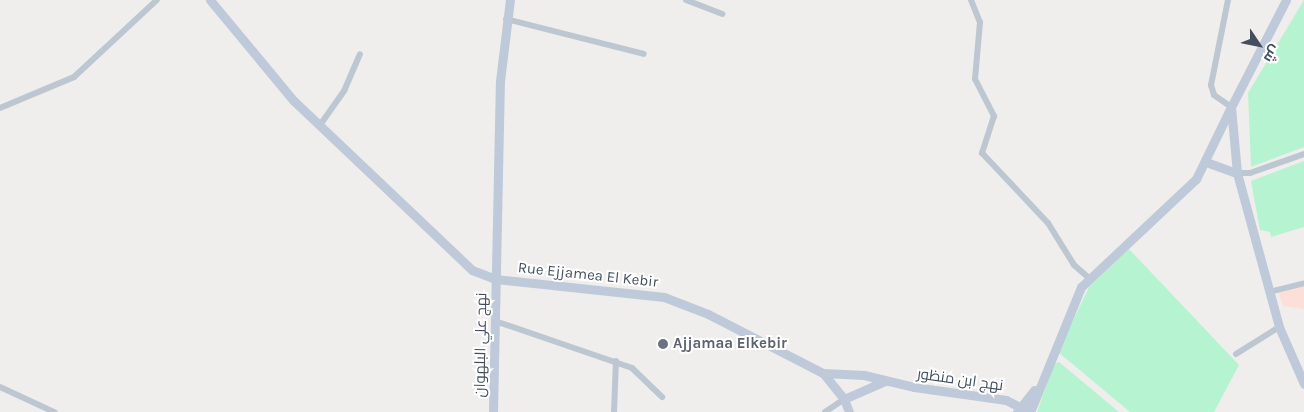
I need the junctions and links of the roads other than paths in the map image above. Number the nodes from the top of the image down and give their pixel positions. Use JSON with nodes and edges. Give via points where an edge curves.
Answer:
{"nodes":[{"id":1,"x":157,"y":0,"type":"edge"},
{"id":2,"x":210,"y":0,"type":"edge"},
{"id":3,"x":510,"y":0,"type":"edge"},
{"id":4,"x":686,"y":0,"type":"edge"},
{"id":5,"x":971,"y":0,"type":"edge"},
{"id":6,"x":1228,"y":0,"type":"edge"},
{"id":7,"x":1286,"y":0,"type":"edge"},
{"id":8,"x":722,"y":14,"type":"dead end"},
{"id":9,"x":506,"y":19,"type":"junction"},
{"id":10,"x":360,"y":54,"type":"dead end"},
{"id":11,"x":644,"y":54,"type":"dead end"},
{"id":12,"x":1231,"y":107,"type":"junction"},
{"id":13,"x":0,"y":108,"type":"edge"},
{"id":14,"x":320,"y":125,"type":"junction"},
{"id":15,"x":1304,"y":154,"type":"edge"},
{"id":16,"x":1206,"y":162,"type":"junction"},
{"id":17,"x":1237,"y":173,"type":"junction"},
{"id":18,"x":1089,"y":278,"type":"junction"},
{"id":19,"x":495,"y":279,"type":"junction"},
{"id":20,"x":1304,"y":283,"type":"edge"},
{"id":21,"x":1269,"y":292,"type":"junction"},
{"id":22,"x":495,"y":321,"type":"junction"},
{"id":23,"x":1279,"y":327,"type":"junction"},
{"id":24,"x":1236,"y":354,"type":"dead end"},
{"id":25,"x":616,"y":361,"type":"junction"},
{"id":26,"x":823,"y":373,"type":"junction"},
{"id":27,"x":885,"y":381,"type":"junction"},
{"id":28,"x":1304,"y":384,"type":"edge"},
{"id":29,"x":0,"y":386,"type":"edge"},
{"id":30,"x":1036,"y":388,"type":"junction"},
{"id":31,"x":662,"y":397,"type":"dead end"},
{"id":32,"x":844,"y":398,"type":"junction"},
{"id":33,"x":1019,"y":409,"type":"edge"},
{"id":34,"x":54,"y":412,"type":"edge"},
{"id":35,"x":494,"y":412,"type":"edge"},
{"id":36,"x":614,"y":412,"type":"edge"},
{"id":37,"x":825,"y":412,"type":"edge"},
{"id":38,"x":849,"y":412,"type":"edge"},
{"id":39,"x":1030,"y":412,"type":"edge"}],
"edges":[{"from":1,"to":13,"type":"street","via":[[74,77]]},
{"from":2,"to":14,"type":"street","via":[[294,101]]},
{"from":3,"to":9,"type":"street","name":"نهج علي البلهوان"},
{"from":4,"to":8,"type":"street"},
{"from":5,"to":18,"type":"street","via":[[980,22],[975,78],[994,116],[982,153],[1048,223],[1074,265]]},
{"from":6,"to":12,"type":"street","via":[[1212,84],[1214,95]]},
{"from":7,"to":12,"type":"street"},
{"from":9,"to":11,"type":"street"},
{"from":9,"to":19,"type":"street","name":"نهج علي البلهوان"},
{"from":10,"to":14,"type":"street","via":[[344,91]]},
{"from":12,"to":16,"type":"street"},
{"from":12,"to":17,"type":"street"},
{"from":14,"to":19,"type":"street","via":[[457,259]]},
{"from":15,"to":17,"type":"street","via":[[1250,173]]},
{"from":16,"to":17,"type":"street"},
{"from":16,"to":18,"type":"street","via":[[1185,192]]},
{"from":17,"to":21,"type":"street"},
{"from":18,"to":30,"type":"street","via":[[1068,311]]},
{"from":19,"to":22,"type":"street","name":"نهج علي البلهوان"},
{"from":19,"to":26,"type":"street","name":"Rue Ejjamea El Kebir","via":[[664,297],[708,314]]},
{"from":20,"to":21,"type":"street"},
{"from":21,"to":23,"type":"street"},
{"from":22,"to":25,"type":"street"},
{"from":22,"to":35,"type":"street","name":"نهج علي البلهوان"},
{"from":23,"to":24,"type":"street"},
{"from":23,"to":28,"type":"street"},
{"from":25,"to":31,"type":"street","via":[[638,371]]},
{"from":25,"to":36,"type":"street"},
{"from":26,"to":27,"type":"street","name":"نهج ابن منظور"},
{"from":26,"to":32,"type":"street","name":"Rue Ejjamea El Kebir"},
{"from":27,"to":32,"type":"street"},
{"from":27,"to":33,"type":"street","name":"نهج ابن منظور","via":[[1006,400]]},
{"from":29,"to":34,"type":"street"},
{"from":30,"to":33,"type":"street"},
{"from":30,"to":39,"type":"street"},
{"from":32,"to":37,"type":"street"},
{"from":32,"to":38,"type":"street","name":"Rue Ejjamea El Kebir"},
{"from":33,"to":39,"type":"street","name":"نهج ابن منظور"}]}
